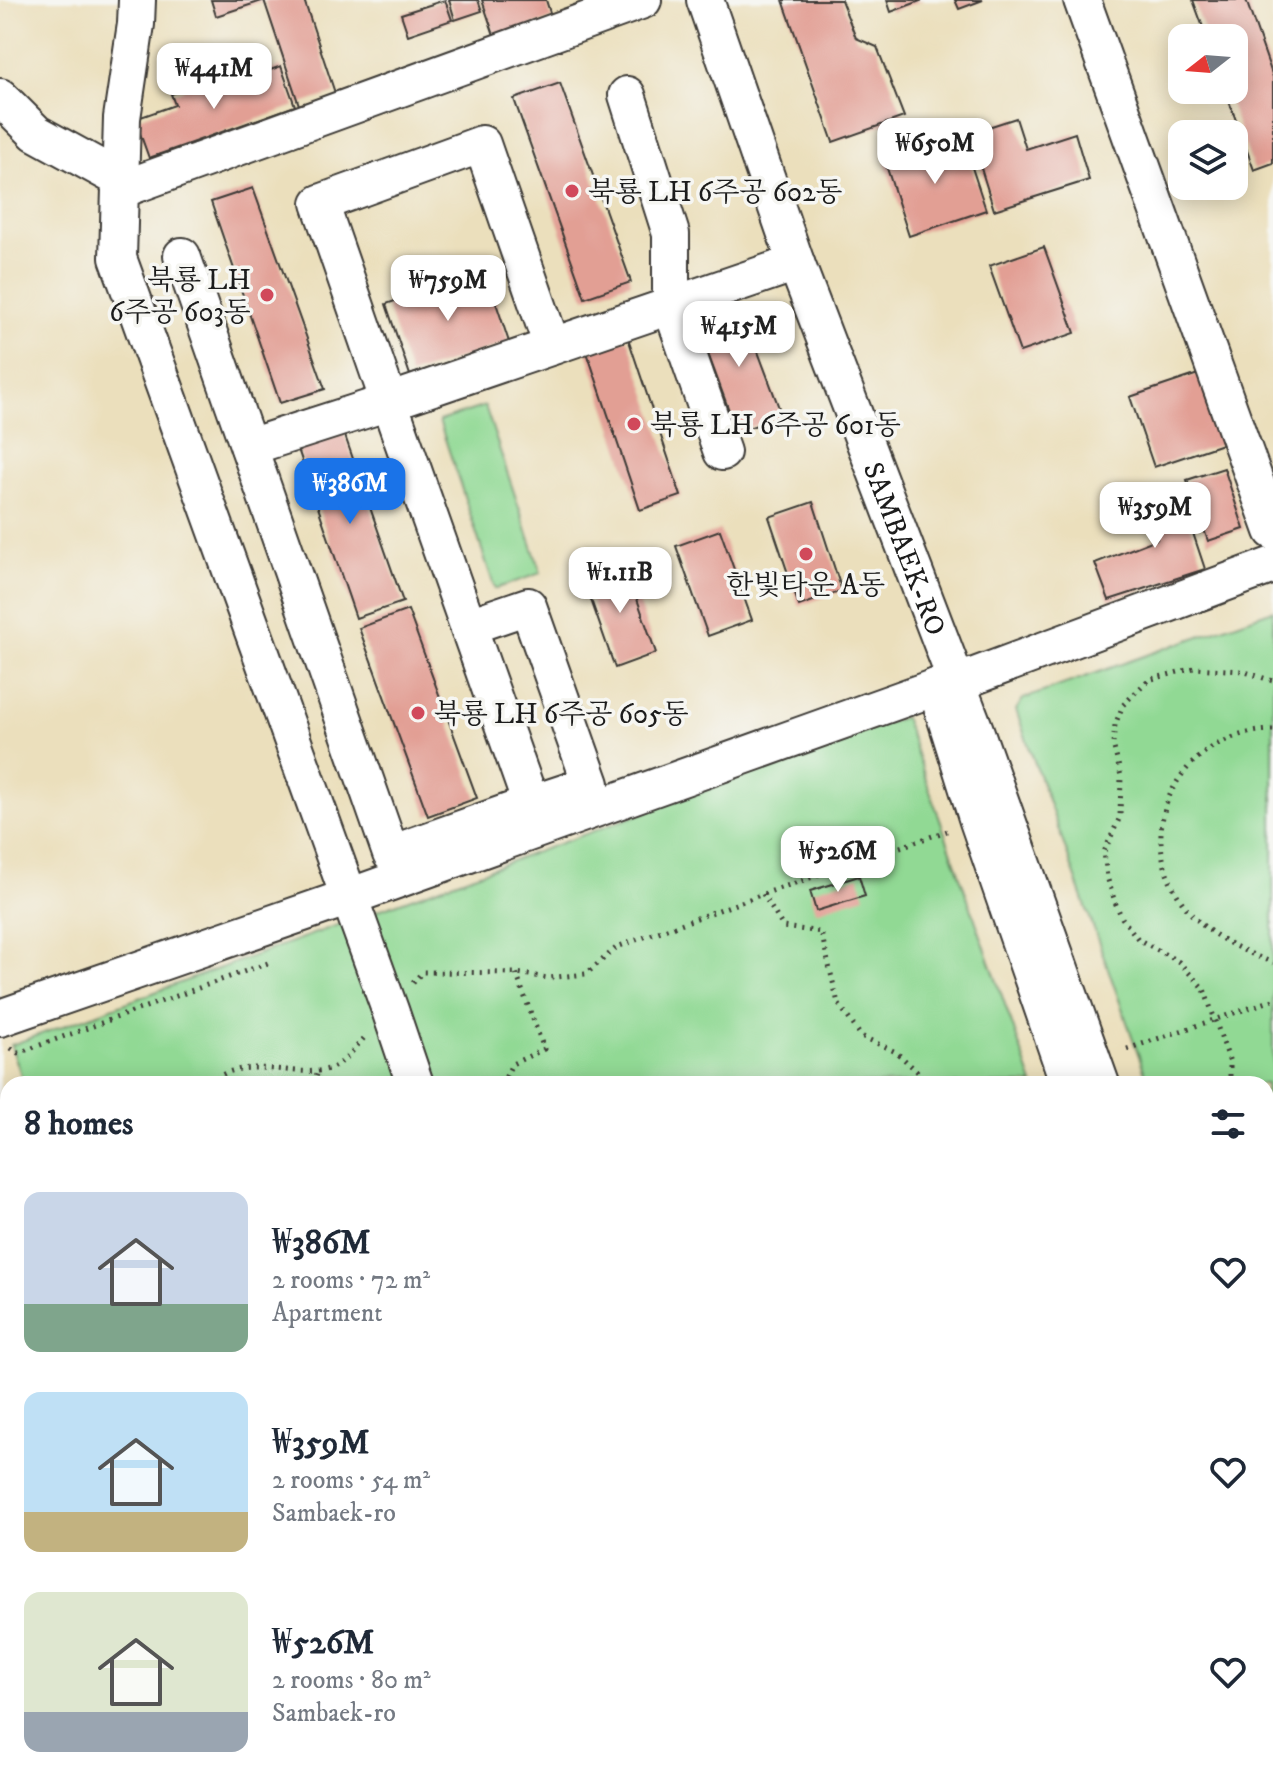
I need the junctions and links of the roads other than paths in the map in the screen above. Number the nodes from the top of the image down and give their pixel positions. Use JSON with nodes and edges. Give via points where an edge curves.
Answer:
{"nodes":[{"id":1,"x":137,"y":0,"type":"edge"},
{"id":2,"x":643,"y":0,"type":"edge"},
{"id":3,"x":705,"y":0,"type":"edge"},
{"id":4,"x":1082,"y":0,"type":"edge"},
{"id":5,"x":627,"y":95,"type":"dead end"},
{"id":6,"x":0,"y":97,"type":"edge"},
{"id":7,"x":120,"y":184,"type":"junction"},
{"id":8,"x":182,"y":256,"type":"dead end"},
{"id":9,"x":796,"y":263,"type":"junction"},
{"id":10,"x":671,"y":306,"type":"junction"},
{"id":11,"x":552,"y":346,"type":"junction"},
{"id":12,"x":389,"y":402,"type":"junction"},
{"id":13,"x":249,"y":447,"type":"junction"},
{"id":14,"x":722,"y":452,"type":"dead end"},
{"id":15,"x":1273,"y":531,"type":"edge"},
{"id":16,"x":1273,"y":565,"type":"edge"},
{"id":17,"x":469,"y":626,"type":"junction"},
{"id":18,"x":946,"y":685,"type":"junction"},
{"id":19,"x":531,"y":804,"type":"junction"},
{"id":20,"x":349,"y":897,"type":"junction"},
{"id":21,"x":0,"y":1018,"type":"edge"},
{"id":22,"x":412,"y":1076,"type":"edge"},
{"id":23,"x":1066,"y":1076,"type":"edge"},
{"id":24,"x":1098,"y":1076,"type":"edge"}],
"edges":[{"from":1,"to":7,"type":"street","via":[[122,118]]},
{"from":2,"to":7,"type":"street"},
{"from":3,"to":9,"type":"street","name":"SAMBAEK-RO"},
{"from":4,"to":15,"type":"street"},
{"from":5,"to":10,"type":"street","via":[[671,234]]},
{"from":6,"to":7,"type":"street","via":[[36,133]]},
{"from":7,"to":20,"type":"street","via":[[118,258]]},
{"from":8,"to":13,"type":"street"},
{"from":9,"to":10,"type":"street"},
{"from":9,"to":18,"type":"street","name":"SAMBAEK-RO"},
{"from":10,"to":11,"type":"street"},
{"from":10,"to":14,"type":"street"},
{"from":11,"to":12,"type":"street"},
{"from":11,"to":12,"type":"street","via":[[482,144],[320,203]]},
{"from":12,"to":13,"type":"street"},
{"from":12,"to":17,"type":"street"},
{"from":13,"to":19,"type":"street","via":[[391,854]]},
{"from":16,"to":18,"type":"street"},
{"from":17,"to":19,"type":"street"},
{"from":17,"to":19,"type":"street","via":[[528,606],[581,754],[591,784]]},
{"from":18,"to":20,"type":"street"},
{"from":18,"to":23,"type":"street","name":"SAMBAEK-RO","via":[[978,821]]},
{"from":18,"to":24,"type":"street"},
{"from":20,"to":21,"type":"street"},
{"from":20,"to":22,"type":"street"}]}
